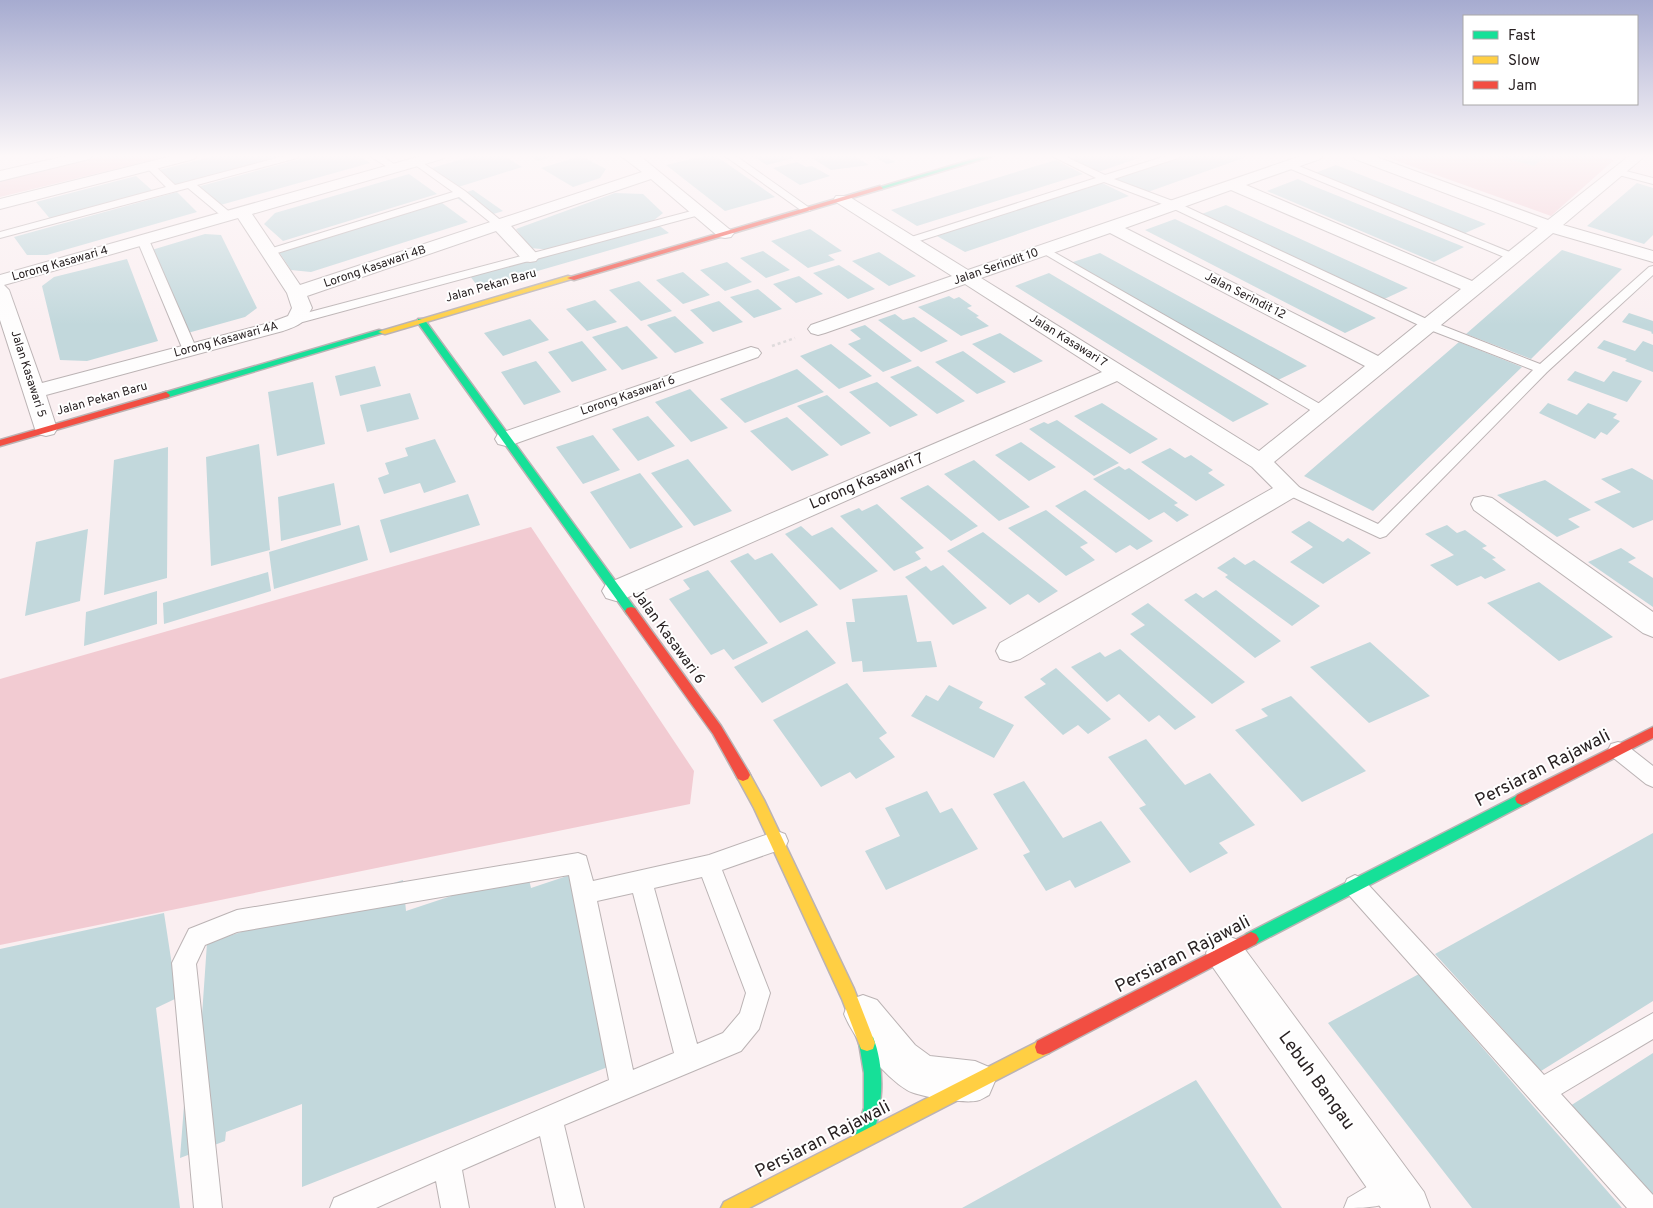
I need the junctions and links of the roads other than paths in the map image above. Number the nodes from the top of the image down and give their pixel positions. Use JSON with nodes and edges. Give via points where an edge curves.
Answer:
{"nodes":[{"id":1,"x":81,"y":212,"type":"edge"},
{"id":2,"x":241,"y":212,"type":"edge"},
{"id":3,"x":400,"y":212,"type":"edge"},
{"id":4,"x":484,"y":212,"type":"edge"},
{"id":5,"x":529,"y":212,"type":"edge"},
{"id":6,"x":699,"y":212,"type":"edge"},
{"id":7,"x":700,"y":212,"type":"edge"},
{"id":8,"x":794,"y":212,"type":"edge"},
{"id":9,"x":863,"y":212,"type":"edge"},
{"id":10,"x":998,"y":212,"type":"edge"},
{"id":11,"x":1153,"y":212,"type":"edge"},
{"id":12,"x":1190,"y":212,"type":"edge"},
{"id":13,"x":1296,"y":212,"type":"edge"},
{"id":14,"x":1404,"y":212,"type":"edge"},
{"id":15,"x":1511,"y":212,"type":"edge"},
{"id":16,"x":1568,"y":212,"type":"edge"},
{"id":17,"x":235,"y":214,"type":"junction"},
{"id":18,"x":500,"y":225,"type":"junction"},
{"id":19,"x":1111,"y":227,"type":"junction"},
{"id":20,"x":1550,"y":227,"type":"junction"},
{"id":21,"x":724,"y":233,"type":"junction"},
{"id":22,"x":0,"y":234,"type":"edge"},
{"id":23,"x":143,"y":240,"type":"junction"},
{"id":24,"x":909,"y":241,"type":"junction"},
{"id":25,"x":1045,"y":250,"type":"junction"},
{"id":26,"x":270,"y":252,"type":"junction"},
{"id":27,"x":530,"y":257,"type":"junction"},
{"id":28,"x":1513,"y":257,"type":"junction"},
{"id":29,"x":1653,"y":257,"type":"edge"},
{"id":30,"x":1653,"y":269,"type":"edge"},
{"id":31,"x":967,"y":278,"type":"junction"},
{"id":32,"x":0,"y":281,"type":"edge"},
{"id":33,"x":1474,"y":288,"type":"junction"},
{"id":34,"x":0,"y":290,"type":"edge"},
{"id":35,"x":296,"y":294,"type":"junction"},
{"id":36,"x":295,"y":320,"type":"junction"},
{"id":37,"x":421,"y":320,"type":"junction"},
{"id":38,"x":1429,"y":325,"type":"junction"},
{"id":39,"x":818,"y":330,"type":"road end"},
{"id":40,"x":190,"y":350,"type":"junction"},
{"id":41,"x":751,"y":353,"type":"road end"},
{"id":42,"x":1379,"y":365,"type":"junction"},
{"id":43,"x":1542,"y":369,"type":"junction"},
{"id":44,"x":1118,"y":373,"type":"junction"},
{"id":45,"x":34,"y":392,"type":"junction"},
{"id":46,"x":1322,"y":411,"type":"junction"},
{"id":47,"x":46,"y":429,"type":"junction"},
{"id":48,"x":506,"y":439,"type":"junction"},
{"id":49,"x":0,"y":443,"type":"edge"},
{"id":50,"x":1260,"y":462,"type":"junction"},
{"id":51,"x":1289,"y":489,"type":"junction"},
{"id":52,"x":1484,"y":504,"type":"dead end"},
{"id":53,"x":616,"y":591,"type":"junction"},
{"id":54,"x":1653,"y":626,"type":"edge"},
{"id":55,"x":1010,"y":651,"type":"dead end"},
{"id":56,"x":1653,"y":732,"type":"edge"},
{"id":57,"x":1618,"y":750,"type":"junction"},
{"id":58,"x":1653,"y":778,"type":"edge"},
{"id":59,"x":777,"y":841,"type":"junction"},
{"id":60,"x":709,"y":865,"type":"junction"},
{"id":61,"x":641,"y":880,"type":"junction"},
{"id":62,"x":1355,"y":886,"type":"junction"},
{"id":63,"x":585,"y":892,"type":"junction"},
{"id":64,"x":1225,"y":953,"type":"junction"},
{"id":65,"x":848,"y":995,"type":"junction"},
{"id":66,"x":1653,"y":1024,"type":"edge"},
{"id":67,"x":688,"y":1060,"type":"junction"},
{"id":68,"x":975,"y":1082,"type":"junction"},
{"id":69,"x":624,"y":1088,"type":"junction"},
{"id":70,"x":1542,"y":1091,"type":"junction"},
{"id":71,"x":549,"y":1118,"type":"junction"},
{"id":72,"x":863,"y":1140,"type":"junction"},
{"id":73,"x":447,"y":1163,"type":"junction"},
{"id":74,"x":1400,"y":1197,"type":"edge"},
{"id":75,"x":208,"y":1208,"type":"edge"},
{"id":76,"x":344,"y":1208,"type":"edge"},
{"id":77,"x":455,"y":1208,"type":"edge"},
{"id":78,"x":570,"y":1208,"type":"edge"},
{"id":79,"x":730,"y":1208,"type":"edge"},
{"id":80,"x":1358,"y":1208,"type":"edge"},
{"id":81,"x":1646,"y":1208,"type":"edge"}],
"edges":[{"from":1,"to":22,"type":"lane"},
{"from":2,"to":17,"type":"street","name":"Lorong Kasawari 4"},
{"from":3,"to":26,"type":"lane"},
{"from":4,"to":18,"type":"lane"},
{"from":5,"to":18,"type":"street","name":"Lorong Kasawari 4B"},
{"from":6,"to":27,"type":"lane"},
{"from":7,"to":21,"type":"street"},
{"from":8,"to":21,"type":"street","name":"Jalan Pekan Baru"},
{"from":9,"to":24,"type":"street","name":"Jalan Kasawari 7"},
{"from":10,"to":24,"type":"lane"},
{"from":11,"to":19,"type":"street","name":"Jalan Serindit 10"},
{"from":12,"to":38,"type":"lane"},
{"from":13,"to":33,"type":"street"},
{"from":14,"to":28,"type":"lane"},
{"from":15,"to":20,"type":"street"},
{"from":16,"to":20,"type":"street"},
{"from":17,"to":23,"type":"street","name":"Lorong Kasawari 4"},
{"from":17,"to":26,"type":"street","name":"Lorong Kasawari 4A"},
{"from":18,"to":27,"type":"street"},
{"from":18,"to":35,"type":"street","name":"Lorong Kasawari 4B"},
{"from":19,"to":25,"type":"street","name":"Jalan Serindit 10"},
{"from":19,"to":42,"type":"street","name":"Jalan Serindit 12"},
{"from":20,"to":28,"type":"street"},
{"from":20,"to":29,"type":"street"},
{"from":21,"to":37,"type":"street","name":"Jalan Pekan Baru"},
{"from":23,"to":32,"type":"street","name":"Lorong Kasawari 4"},
{"from":23,"to":40,"type":"lane"},
{"from":24,"to":31,"type":"street","name":"Jalan Kasawari 7"},
{"from":25,"to":31,"type":"street","name":"Jalan Serindit 10"},
{"from":25,"to":46,"type":"lane"},
{"from":26,"to":35,"type":"street","name":"Lorong Kasawari 4A"},
{"from":27,"to":36,"type":"lane"},
{"from":28,"to":33,"type":"street"},
{"from":30,"to":43,"type":"lane"},
{"from":31,"to":39,"type":"street","name":"Jalan Serindit 10"},
{"from":31,"to":44,"type":"street","name":"Jalan Kasawari 7"},
{"from":33,"to":38,"type":"street"},
{"from":34,"to":45,"type":"street","name":"Jalan Kasawari 5"},
{"from":35,"to":36,"type":"street","name":"Lorong Kasawari 4A","via":[[302,308]]},
{"from":36,"to":40,"type":"street","name":"Lorong Kasawari 4A"},
{"from":37,"to":47,"type":"street","name":"Jalan Pekan Baru"},
{"from":37,"to":48,"type":"street","name":"Jalan Kasawari 6"},
{"from":38,"to":42,"type":"street"},
{"from":38,"to":43,"type":"lane"},
{"from":40,"to":45,"type":"street","name":"Lorong Kasawari 4A"},
{"from":41,"to":48,"type":"street","name":"Lorong Kasawari 6"},
{"from":42,"to":46,"type":"street"},
{"from":43,"to":51,"type":"lane","via":[[1380,532]]},
{"from":44,"to":50,"type":"street","name":"Jalan Kasawari 7"},
{"from":44,"to":53,"type":"street","name":"Lorong Kasawari 7"},
{"from":45,"to":47,"type":"street","name":"Jalan Kasawari 5"},
{"from":46,"to":50,"type":"street"},
{"from":47,"to":49,"type":"street","name":"Jalan Pekan Baru"},
{"from":48,"to":53,"type":"street","name":"Jalan Kasawari 6"},
{"from":50,"to":51,"type":"street","name":"Jalan Kasawari 7"},
{"from":51,"to":55,"type":"street"},
{"from":52,"to":54,"type":"street"},
{"from":53,"to":59,"type":"street","name":"Jalan Kasawari 6","via":[[717,730]]},
{"from":56,"to":57,"type":"street","name":"Persiaran Rajawali"},
{"from":57,"to":58,"type":"lane"},
{"from":57,"to":62,"type":"street","name":"Persiaran Rajawali"},
{"from":59,"to":60,"type":"lane"},
{"from":59,"to":65,"type":"street","name":"Jalan Kasawari 6"},
{"from":60,"to":61,"type":"lane"},
{"from":60,"to":67,"type":"lane","via":[[758,992],[750,1020],[732,1042]]},
{"from":61,"to":63,"type":"lane"},
{"from":61,"to":67,"type":"lane"},
{"from":62,"to":64,"type":"street","name":"Persiaran Rajawali"},
{"from":62,"to":70,"type":"lane"},
{"from":63,"to":69,"type":"lane"},
{"from":63,"to":75,"type":"lane","via":[[578,862],[237,921],[197,937],[184,963]]},
{"from":64,"to":68,"type":"street","name":"Persiaran Rajawali"},
{"from":64,"to":74,"type":"street","name":"Lebuh Bangau"},
{"from":65,"to":68,"type":"street","via":[[901,1059],[922,1076]]},
{"from":65,"to":72,"type":"street","name":"Jalan Kasawari 6","via":[[867,1042],[872,1073],[872,1108]]},
{"from":66,"to":70,"type":"lane"},
{"from":67,"to":69,"type":"lane"},
{"from":68,"to":72,"type":"street","name":"Persiaran Rajawali"},
{"from":69,"to":71,"type":"lane"},
{"from":70,"to":81,"type":"lane"},
{"from":71,"to":73,"type":"lane"},
{"from":71,"to":78,"type":"lane"},
{"from":72,"to":79,"type":"street","name":"Persiaran Rajawali"},
{"from":73,"to":76,"type":"lane"},
{"from":73,"to":77,"type":"lane"},
{"from":74,"to":80,"type":"lane"}]}
